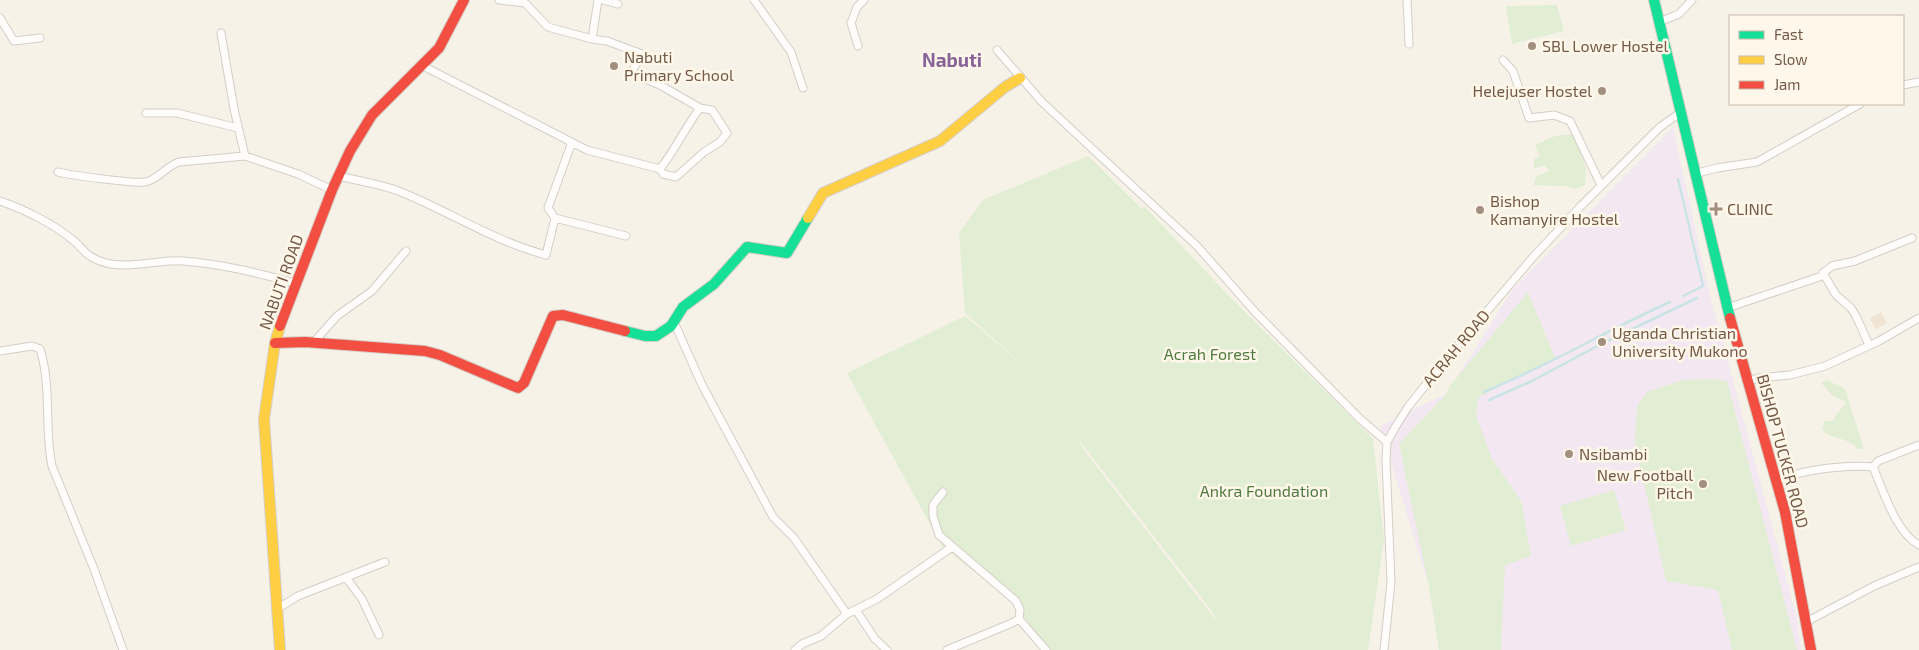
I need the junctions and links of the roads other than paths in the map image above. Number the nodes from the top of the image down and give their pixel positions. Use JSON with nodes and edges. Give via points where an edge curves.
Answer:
{"nodes":[{"id":1,"x":464,"y":0,"type":"edge"},
{"id":2,"x":499,"y":0,"type":"edge"},
{"id":3,"x":598,"y":0,"type":"edge"},
{"id":4,"x":603,"y":0,"type":"edge"},
{"id":5,"x":754,"y":0,"type":"edge"},
{"id":6,"x":864,"y":0,"type":"edge"},
{"id":7,"x":1407,"y":0,"type":"edge"},
{"id":8,"x":1654,"y":0,"type":"edge"},
{"id":9,"x":1692,"y":0,"type":"edge"},
{"id":10,"x":618,"y":4,"type":"dead end"},
{"id":11,"x":0,"y":18,"type":"edge"},
{"id":12,"x":1658,"y":22,"type":"junction"},
{"id":13,"x":221,"y":33,"type":"dead end"},
{"id":14,"x":40,"y":38,"type":"dead end"},
{"id":15,"x":592,"y":38,"type":"junction"},
{"id":16,"x":1409,"y":44,"type":"dead end"},
{"id":17,"x":858,"y":46,"type":"dead end"},
{"id":18,"x":997,"y":50,"type":"dead end"},
{"id":19,"x":1503,"y":60,"type":"dead end"},
{"id":20,"x":423,"y":66,"type":"junction"},
{"id":21,"x":1020,"y":78,"type":"junction"},
{"id":22,"x":1919,"y":82,"type":"edge"},
{"id":23,"x":1904,"y":86,"type":"edge"},
{"id":24,"x":803,"y":88,"type":"dead end"},
{"id":25,"x":1858,"y":105,"type":"edge"},
{"id":26,"x":700,"y":108,"type":"junction"},
{"id":27,"x":146,"y":113,"type":"dead end"},
{"id":28,"x":1680,"y":113,"type":"junction"},
{"id":29,"x":238,"y":128,"type":"junction"},
{"id":30,"x":572,"y":142,"type":"junction"},
{"id":31,"x":245,"y":156,"type":"junction"},
{"id":32,"x":660,"y":169,"type":"junction"},
{"id":33,"x":58,"y":172,"type":"dead end"},
{"id":34,"x":1694,"y":174,"type":"junction"},
{"id":35,"x":338,"y":176,"type":"junction"},
{"id":36,"x":1601,"y":185,"type":"junction"},
{"id":37,"x":332,"y":190,"type":"junction"},
{"id":38,"x":0,"y":201,"type":"edge"},
{"id":39,"x":556,"y":218,"type":"junction"},
{"id":40,"x":626,"y":236,"type":"dead end"},
{"id":41,"x":1912,"y":238,"type":"dead end"},
{"id":42,"x":406,"y":251,"type":"dead end"},
{"id":43,"x":1823,"y":273,"type":"junction"},
{"id":44,"x":295,"y":283,"type":"junction"},
{"id":45,"x":1727,"y":308,"type":"junction"},
{"id":46,"x":1919,"y":318,"type":"edge"},
{"id":47,"x":671,"y":326,"type":"junction"},
{"id":48,"x":314,"y":342,"type":"junction"},
{"id":49,"x":275,"y":343,"type":"junction"},
{"id":50,"x":1869,"y":345,"type":"junction"},
{"id":51,"x":1,"y":348,"type":"edge"},
{"id":52,"x":1749,"y":382,"type":"junction"},
{"id":53,"x":1387,"y":442,"type":"junction"},
{"id":54,"x":1919,"y":445,"type":"edge"},
{"id":55,"x":1873,"y":467,"type":"junction"},
{"id":56,"x":1777,"y":481,"type":"junction"},
{"id":57,"x":944,"y":492,"type":"dead end"},
{"id":58,"x":1919,"y":544,"type":"edge"},
{"id":59,"x":952,"y":547,"type":"junction"},
{"id":60,"x":385,"y":562,"type":"dead end"},
{"id":61,"x":1919,"y":567,"type":"edge"},
{"id":62,"x":347,"y":579,"type":"junction"},
{"id":63,"x":277,"y":609,"type":"junction"},
{"id":64,"x":856,"y":610,"type":"junction"},
{"id":65,"x":847,"y":614,"type":"junction"},
{"id":66,"x":1019,"y":620,"type":"junction"},
{"id":67,"x":1806,"y":622,"type":"junction"},
{"id":68,"x":379,"y":635,"type":"dead end"},
{"id":69,"x":124,"y":650,"type":"edge"},
{"id":70,"x":280,"y":650,"type":"edge"},
{"id":71,"x":795,"y":650,"type":"edge"},
{"id":72,"x":887,"y":650,"type":"edge"},
{"id":73,"x":947,"y":650,"type":"edge"},
{"id":74,"x":1046,"y":650,"type":"edge"},
{"id":75,"x":1384,"y":650,"type":"edge"},
{"id":76,"x":1811,"y":650,"type":"edge"}],
"edges":[{"from":1,"to":20,"type":"street","name":"NABUTI ROAD","via":[[439,48]]},
{"from":2,"to":15,"type":"street","via":[[525,2],[548,27]]},
{"from":3,"to":15,"type":"street"},
{"from":4,"to":10,"type":"street"},
{"from":5,"to":24,"type":"street","via":[[791,52]]},
{"from":6,"to":17,"type":"street","via":[[851,23]]},
{"from":7,"to":16,"type":"street"},
{"from":8,"to":12,"type":"street","name":"BISHOP TUCKER ROAD"},
{"from":9,"to":12,"type":"street","via":[[1679,14]]},
{"from":11,"to":14,"type":"street","via":[[14,41]]},
{"from":12,"to":28,"type":"street","name":"BISHOP TUCKER ROAD"},
{"from":13,"to":29,"type":"street"},
{"from":15,"to":26,"type":"street","via":[[642,54],[630,74],[660,85]]},
{"from":18,"to":21,"type":"street"},
{"from":19,"to":36,"type":"street","via":[[1513,71],[1531,119],[1559,116],[1570,121]]},
{"from":20,"to":30,"type":"street"},
{"from":20,"to":35,"type":"street","name":"NABUTI ROAD","via":[[372,115]]},
{"from":21,"to":47,"type":"street","via":[[940,142],[823,193],[788,253],[747,247],[713,285],[674,314]]},
{"from":21,"to":53,"type":"street","via":[[1090,148],[1197,246],[1256,313],[1359,418]]},
{"from":22,"to":23,"type":"street"},
{"from":25,"to":34,"type":"street","via":[[1757,162]]},
{"from":26,"to":32,"type":"street"},
{"from":26,"to":32,"type":"street","via":[[712,110],[727,133],[676,177],[664,174]]},
{"from":27,"to":29,"type":"street","via":[[177,113]]},
{"from":28,"to":34,"type":"street","name":"BISHOP TUCKER ROAD"},
{"from":28,"to":36,"type":"street","name":"ACRAH ROAD","via":[[1660,127]]},
{"from":29,"to":31,"type":"street"},
{"from":30,"to":32,"type":"street","via":[[587,150]]},
{"from":30,"to":39,"type":"street","via":[[548,208]]},
{"from":31,"to":33,"type":"street","via":[[179,162],[145,182]]},
{"from":31,"to":37,"type":"street","via":[[298,174]]},
{"from":34,"to":45,"type":"street","name":"BISHOP TUCKER ROAD"},
{"from":35,"to":37,"type":"street","name":"NABUTI ROAD"},
{"from":35,"to":39,"type":"street","via":[[401,192],[511,244],[546,255]]},
{"from":36,"to":53,"type":"street","name":"ACRAH ROAD","via":[[1534,256],[1443,363],[1408,407]]},
{"from":37,"to":44,"type":"street","name":"NABUTI ROAD"},
{"from":38,"to":44,"type":"street","via":[[41,220],[100,261],[134,265],[182,261],[242,269]]},
{"from":39,"to":40,"type":"street"},
{"from":41,"to":43,"type":"street","via":[[1855,261],[1832,266]]},
{"from":42,"to":48,"type":"street","via":[[372,291],[337,316]]},
{"from":43,"to":45,"type":"street"},
{"from":43,"to":50,"type":"street","via":[[1836,295],[1851,308]]},
{"from":44,"to":49,"type":"street","name":"NABUTI ROAD"},
{"from":45,"to":52,"type":"street","name":"BISHOP TUCKER ROAD"},
{"from":46,"to":50,"type":"street"},
{"from":47,"to":48,"type":"street","via":[[656,336],[645,336],[563,315],[553,316],[524,383],[518,388],[440,354]]},
{"from":47,"to":65,"type":"street","via":[[676,327],[702,385],[773,517],[794,538]]},
{"from":48,"to":49,"type":"street"},
{"from":49,"to":63,"type":"street","name":"NABUTI ROAD","via":[[264,418]]},
{"from":50,"to":52,"type":"street","via":[[1818,368]]},
{"from":51,"to":69,"type":"street","via":[[32,346],[40,349],[52,466]]},
{"from":52,"to":56,"type":"street","name":"BISHOP TUCKER ROAD"},
{"from":53,"to":75,"type":"street","name":"ACRAH ROAD","via":[[1391,582]]},
{"from":54,"to":55,"type":"street","via":[[1878,460]]},
{"from":55,"to":56,"type":"street","via":[[1809,470]]},
{"from":55,"to":58,"type":"street","via":[[1900,526],[1909,539]]},
{"from":56,"to":67,"type":"street","name":"BISHOP TUCKER ROAD"},
{"from":57,"to":59,"type":"street","via":[[933,505],[933,516],[940,535]]},
{"from":59,"to":64,"type":"street"},
{"from":59,"to":66,"type":"street","via":[[1016,601],[1020,610]]},
{"from":60,"to":62,"type":"street"},
{"from":61,"to":67,"type":"street","via":[[1874,586]]},
{"from":62,"to":63,"type":"street","via":[[298,596]]},
{"from":62,"to":68,"type":"street","via":[[362,599]]},
{"from":63,"to":70,"type":"street","name":"NABUTI ROAD"},
{"from":64,"to":65,"type":"street"},
{"from":64,"to":72,"type":"street"},
{"from":65,"to":71,"type":"street","via":[[821,636]]},
{"from":66,"to":73,"type":"street"},
{"from":66,"to":74,"type":"street"},
{"from":67,"to":76,"type":"street","name":"BISHOP TUCKER ROAD"}]}
